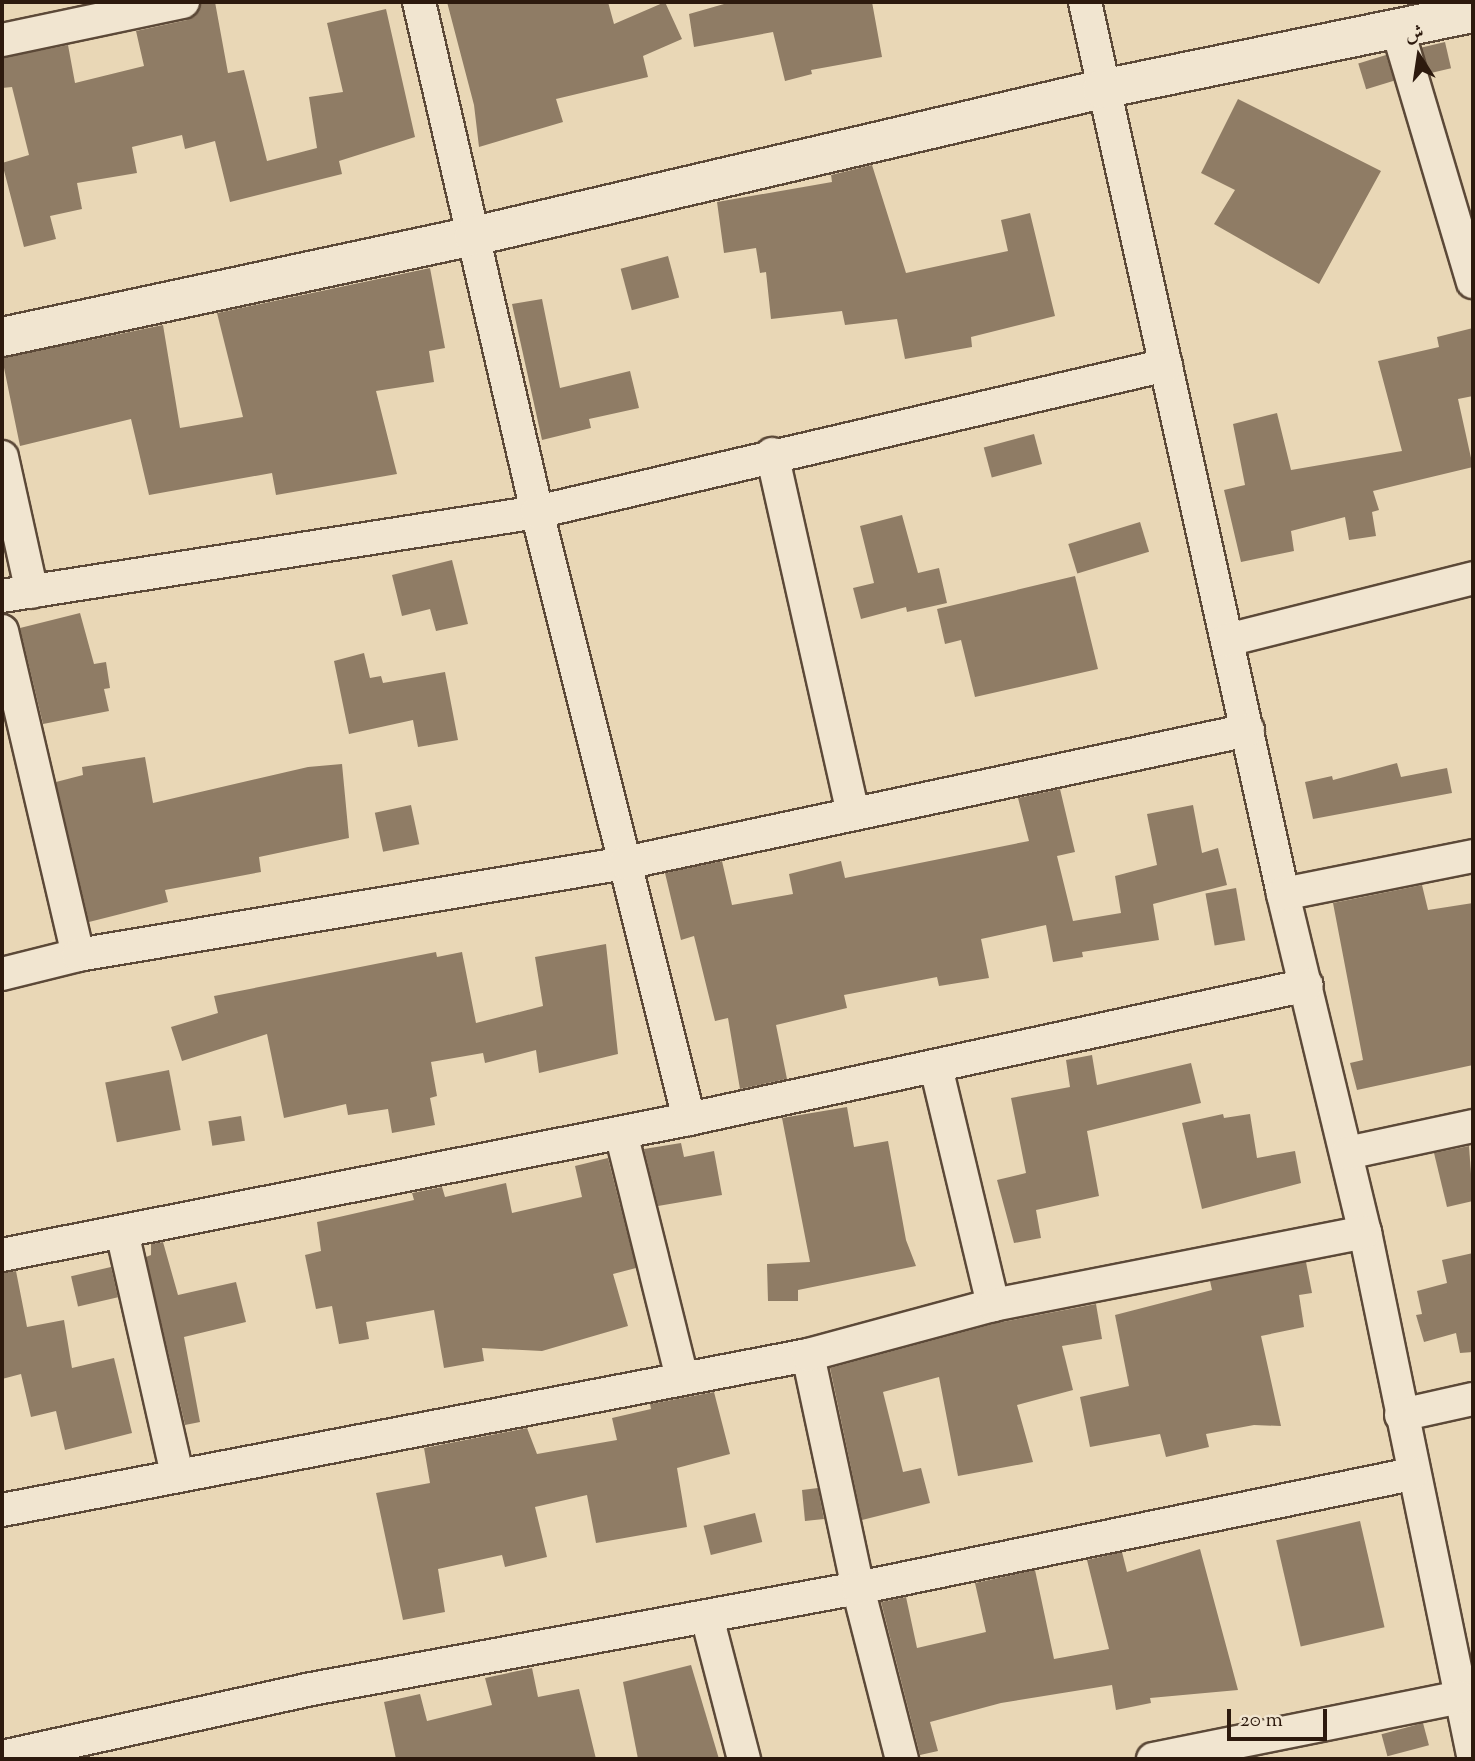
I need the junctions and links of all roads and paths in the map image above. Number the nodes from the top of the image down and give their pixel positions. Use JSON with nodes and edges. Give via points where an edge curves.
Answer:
{"nodes":[{"id":1,"x":183,"y":2,"type":"edge"},
{"id":2,"x":419,"y":2,"type":"edge"},
{"id":3,"x":1085,"y":2,"type":"edge"},
{"id":4,"x":1473,"y":13,"type":"edge"},
{"id":5,"x":1398,"y":31,"type":"junction"},
{"id":6,"x":2,"y":40,"type":"edge"},
{"id":7,"x":1102,"y":89,"type":"junction"},
{"id":8,"x":474,"y":236,"type":"junction"},
{"id":9,"x":1473,"y":282,"type":"edge"},
{"id":10,"x":2,"y":337,"type":"edge"},
{"id":11,"x":1166,"y":365,"type":"junction"},
{"id":12,"x":772,"y":454,"type":"junction"},
{"id":13,"x":2,"y":457,"type":"edge"},
{"id":14,"x":537,"y":512,"type":"junction"},
{"id":15,"x":1473,"y":578,"type":"edge"},
{"id":16,"x":17,"y":594,"type":"edge"},
{"id":17,"x":2,"y":631,"type":"edge"},
{"id":18,"x":1227,"y":640,"type":"junction"},
{"id":19,"x":1248,"y":730,"type":"junction"},
{"id":20,"x":853,"y":814,"type":"junction"},
{"id":21,"x":1473,"y":856,"type":"edge"},
{"id":22,"x":625,"y":863,"type":"junction"},
{"id":23,"x":1283,"y":894,"type":"junction"},
{"id":24,"x":78,"y":955,"type":"junction"},
{"id":25,"x":2,"y":974,"type":"edge"},
{"id":26,"x":1307,"y":985,"type":"junction"},
{"id":27,"x":936,"y":1067,"type":"junction"},
{"id":28,"x":689,"y":1118,"type":"junction"},
{"id":29,"x":1473,"y":1126,"type":"edge"},
{"id":30,"x":621,"y":1132,"type":"junction"},
{"id":31,"x":1347,"y":1153,"type":"junction"},
{"id":32,"x":122,"y":1232,"type":"junction"},
{"id":33,"x":1365,"y":1232,"type":"junction"},
{"id":34,"x":2,"y":1255,"type":"edge"},
{"id":35,"x":993,"y":1305,"type":"junction"},
{"id":36,"x":808,"y":1355,"type":"junction"},
{"id":37,"x":682,"y":1378,"type":"junction"},
{"id":38,"x":1473,"y":1399,"type":"edge"},
{"id":39,"x":1401,"y":1415,"type":"junction"},
{"id":40,"x":1412,"y":1474,"type":"junction"},
{"id":41,"x":177,"y":1475,"type":"junction"},
{"id":42,"x":2,"y":1510,"type":"edge"},
{"id":43,"x":858,"y":1588,"type":"junction"},
{"id":44,"x":707,"y":1617,"type":"junction"},
{"id":45,"x":1463,"y":1684,"type":"edge"},
{"id":46,"x":1473,"y":1755,"type":"edge"},
{"id":47,"x":2,"y":1757,"type":"edge"},
{"id":48,"x":744,"y":1759,"type":"edge"},
{"id":49,"x":902,"y":1759,"type":"edge"},
{"id":50,"x":1153,"y":1759,"type":"edge"}],
"edges":[{"from":1,"to":6,"type":"street"},
{"from":2,"to":8,"type":"street"},
{"from":3,"to":7,"type":"street"},
{"from":4,"to":5,"type":"main road"},
{"from":5,"to":7,"type":"main road"},
{"from":5,"to":9,"type":"street"},
{"from":7,"to":8,"type":"main road"},
{"from":7,"to":11,"type":"street"},
{"from":8,"to":10,"type":"main road"},
{"from":8,"to":14,"type":"street"},
{"from":11,"to":12,"type":"street"},
{"from":11,"to":18,"type":"street"},
{"from":12,"to":14,"type":"street"},
{"from":12,"to":20,"type":"street"},
{"from":13,"to":16,"type":"street"},
{"from":14,"to":16,"type":"street"},
{"from":14,"to":22,"type":"street"},
{"from":15,"to":18,"type":"street"},
{"from":17,"to":24,"type":"street"},
{"from":18,"to":19,"type":"street"},
{"from":19,"to":20,"type":"street"},
{"from":19,"to":23,"type":"street"},
{"from":20,"to":22,"type":"street"},
{"from":21,"to":23,"type":"street"},
{"from":22,"to":24,"type":"street"},
{"from":22,"to":28,"type":"street"},
{"from":23,"to":26,"type":"street"},
{"from":24,"to":25,"type":"street"},
{"from":26,"to":27,"type":"street"},
{"from":26,"to":31,"type":"street"},
{"from":27,"to":28,"type":"street"},
{"from":27,"to":35,"type":"street"},
{"from":28,"to":30,"type":"street"},
{"from":29,"to":31,"type":"street"},
{"from":30,"to":32,"type":"street"},
{"from":30,"to":37,"type":"street"},
{"from":31,"to":33,"type":"street"},
{"from":32,"to":34,"type":"street"},
{"from":32,"to":41,"type":"street"},
{"from":33,"to":35,"type":"street"},
{"from":33,"to":39,"type":"street"},
{"from":35,"to":36,"type":"street"},
{"from":36,"to":37,"type":"street"},
{"from":36,"to":43,"type":"street"},
{"from":37,"to":41,"type":"street"},
{"from":38,"to":39,"type":"street"},
{"from":39,"to":40,"type":"street"},
{"from":40,"to":43,"type":"street"},
{"from":40,"to":45,"type":"street"},
{"from":41,"to":42,"type":"street"},
{"from":43,"to":44,"type":"street"},
{"from":43,"to":49,"type":"street"},
{"from":44,"to":47,"type":"street","via":[[306,1690]]},
{"from":44,"to":48,"type":"street"},
{"from":45,"to":46,"type":"street"},
{"from":45,"to":50,"type":"street"}]}
